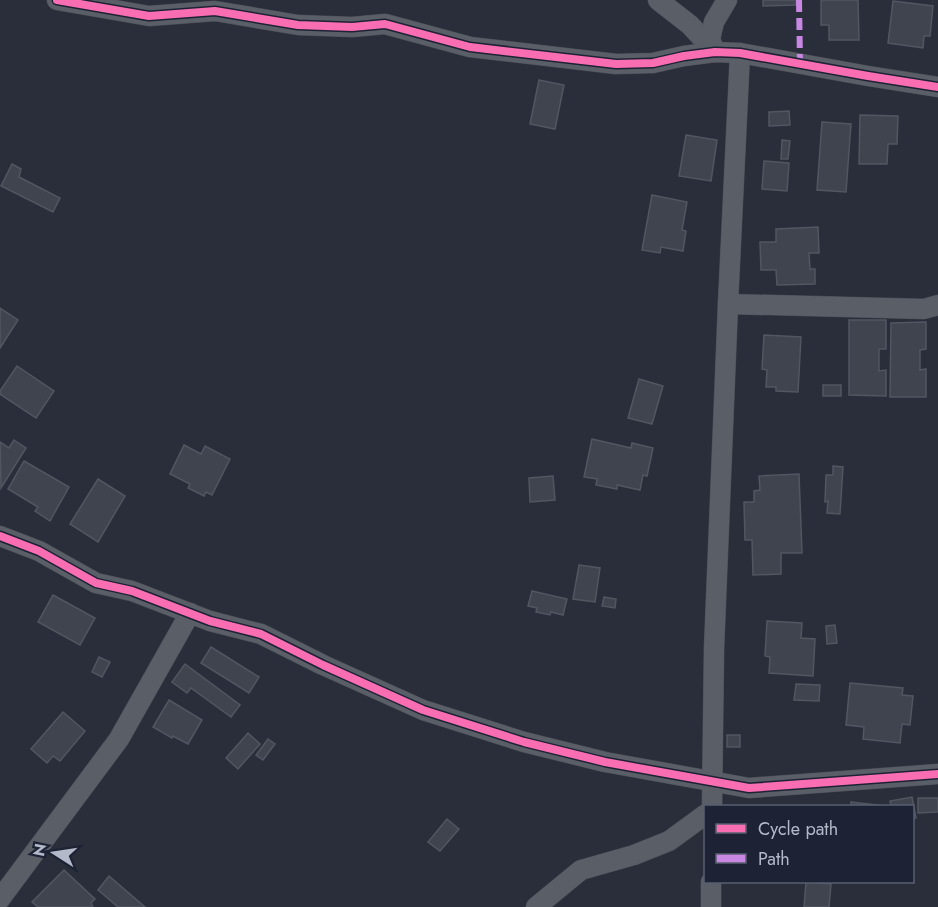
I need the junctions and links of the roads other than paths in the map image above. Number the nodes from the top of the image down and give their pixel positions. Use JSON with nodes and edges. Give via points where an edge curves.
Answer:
{"nodes":[{"id":1,"x":57,"y":0,"type":"edge"},
{"id":2,"x":658,"y":0,"type":"edge"},
{"id":3,"x":727,"y":0,"type":"edge"},
{"id":4,"x":97,"y":4,"type":"edge"},
{"id":5,"x":715,"y":52,"type":"junction"},
{"id":6,"x":740,"y":53,"type":"junction"},
{"id":7,"x":938,"y":87,"type":"edge"},
{"id":8,"x":728,"y":304,"type":"junction"},
{"id":9,"x":938,"y":305,"type":"edge"},
{"id":10,"x":0,"y":536,"type":"edge"},
{"id":11,"x":190,"y":614,"type":"junction"},
{"id":12,"x":938,"y":774,"type":"edge"},
{"id":13,"x":712,"y":782,"type":"junction"},
{"id":14,"x":712,"y":805,"type":"edge"},
{"id":15,"x":704,"y":815,"type":"edge"},
{"id":16,"x":711,"y":883,"type":"edge"},
{"id":17,"x":0,"y":899,"type":"edge"},
{"id":18,"x":536,"y":907,"type":"edge"},
{"id":19,"x":711,"y":907,"type":"edge"}],
"edges":[{"from":1,"to":4,"type":"street"},
{"from":2,"to":5,"type":"street","via":[[690,25]]},
{"from":3,"to":5,"type":"street","via":[[714,22],[710,39]]},
{"from":4,"to":5,"type":"street","via":[[149,16],[215,11],[298,25],[385,24],[470,46],[616,64],[653,63]]},
{"from":5,"to":6,"type":"street"},
{"from":6,"to":7,"type":"street"},
{"from":6,"to":8,"type":"street"},
{"from":8,"to":9,"type":"street","via":[[924,309]]},
{"from":8,"to":13,"type":"street"},
{"from":10,"to":11,"type":"street","via":[[39,551],[96,583],[132,591]]},
{"from":11,"to":13,"type":"street","via":[[261,634],[423,710],[524,742]]},
{"from":11,"to":17,"type":"street","via":[[119,739]]},
{"from":12,"to":13,"type":"street","via":[[749,788]]},
{"from":13,"to":14,"type":"street"},
{"from":15,"to":18,"type":"street","via":[[669,841],[581,870]]},
{"from":16,"to":19,"type":"street"}]}
